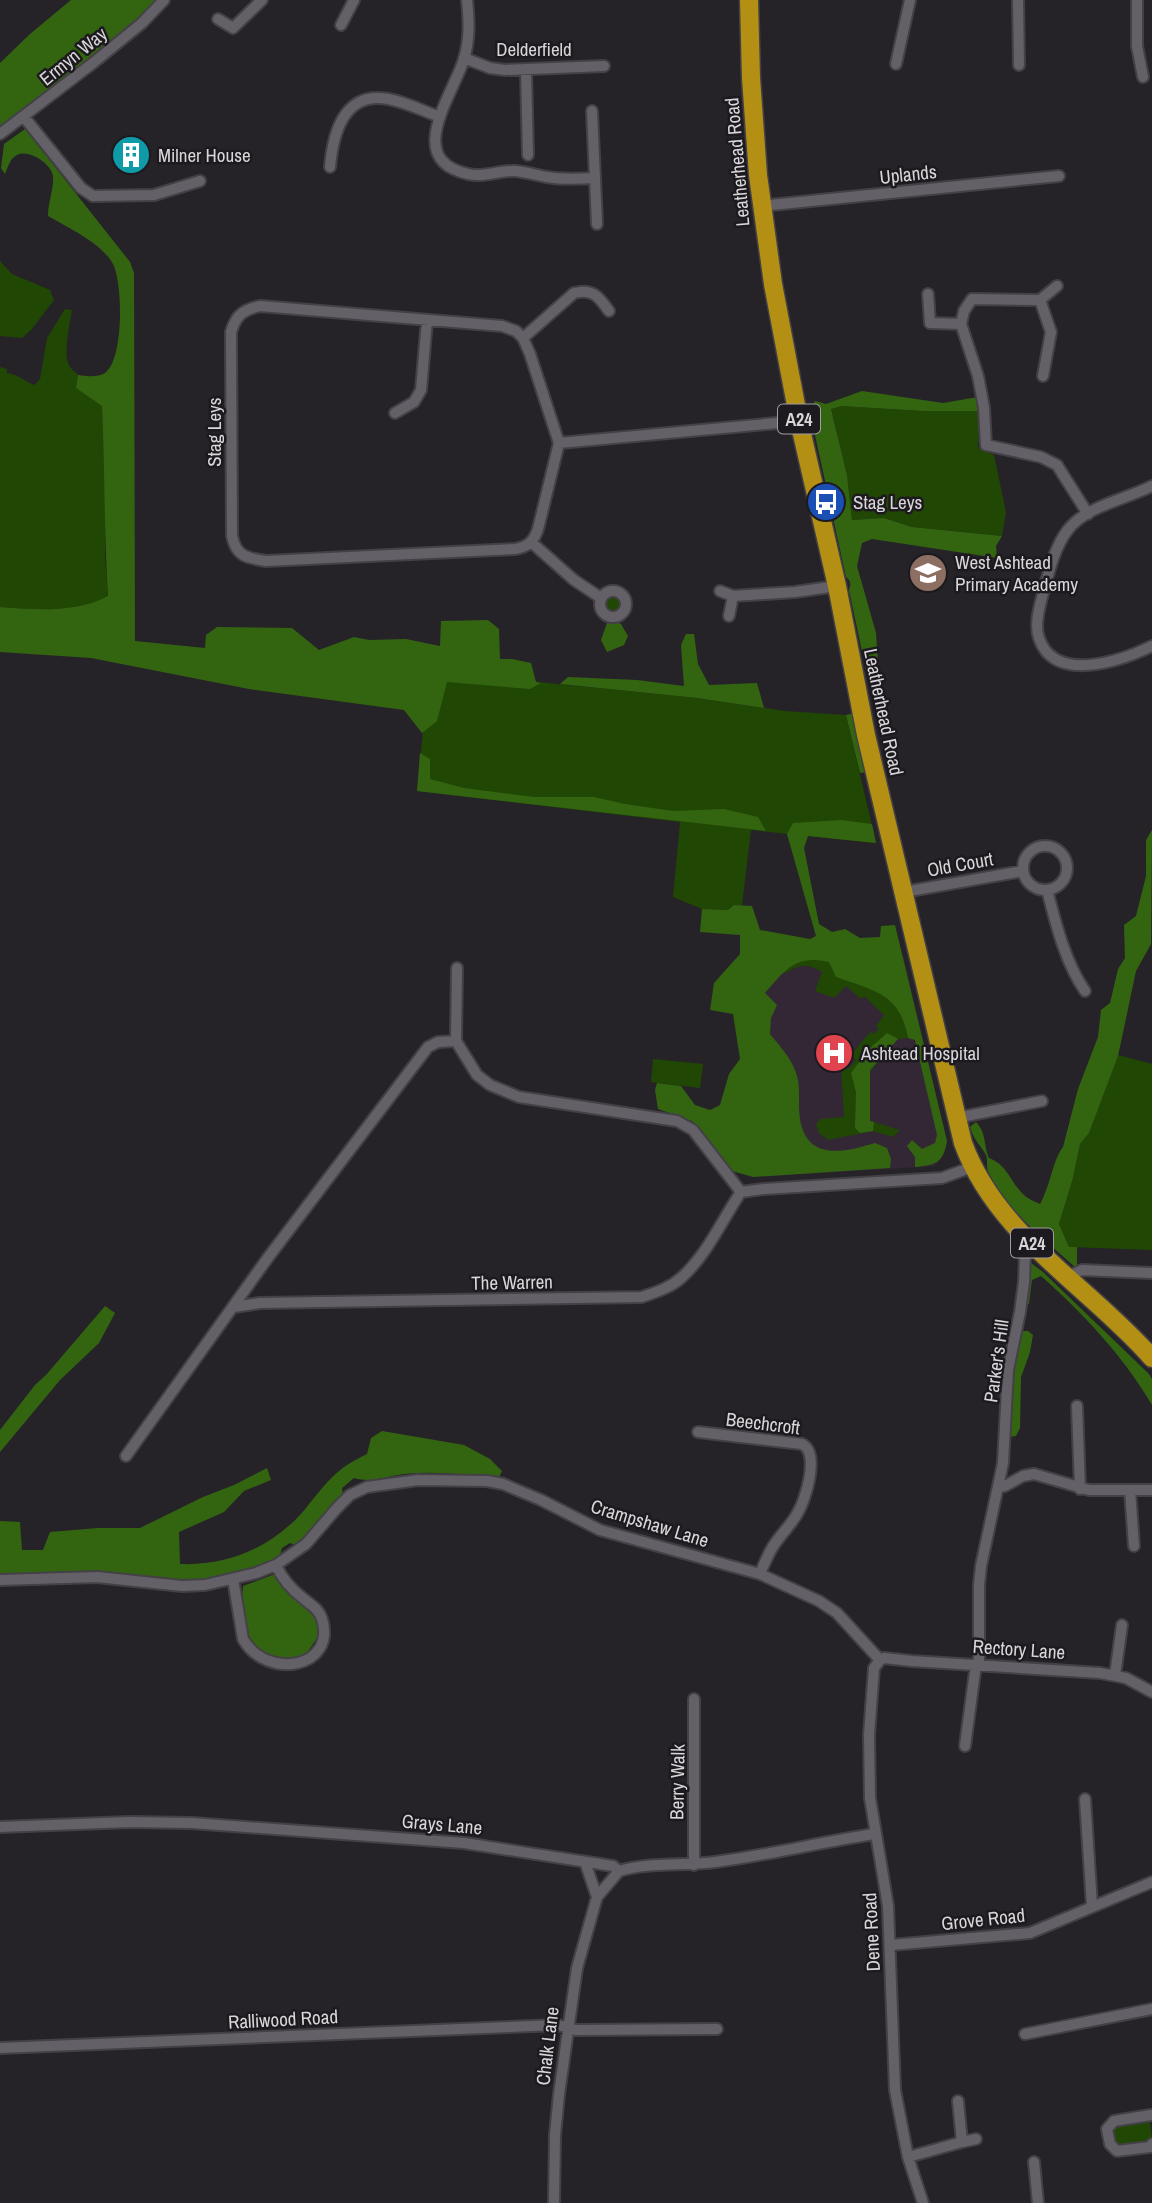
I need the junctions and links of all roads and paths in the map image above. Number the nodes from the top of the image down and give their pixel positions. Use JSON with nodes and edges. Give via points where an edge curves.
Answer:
{"nodes":[{"id":1,"x":164,"y":0,"type":"edge"},
{"id":2,"x":262,"y":0,"type":"edge"},
{"id":3,"x":354,"y":0,"type":"edge"},
{"id":4,"x":467,"y":0,"type":"edge"},
{"id":5,"x":749,"y":0,"type":"edge"},
{"id":6,"x":910,"y":0,"type":"edge"},
{"id":7,"x":1018,"y":0,"type":"edge"},
{"id":8,"x":1137,"y":0,"type":"edge"},
{"id":9,"x":218,"y":19,"type":"dead end"},
{"id":10,"x":341,"y":25,"type":"dead end"},
{"id":11,"x":464,"y":58,"type":"junction"},
{"id":12,"x":896,"y":64,"type":"dead end"},
{"id":13,"x":1019,"y":65,"type":"dead end"},
{"id":14,"x":604,"y":66,"type":"dead end"},
{"id":15,"x":526,"y":70,"type":"junction"},
{"id":16,"x":1143,"y":77,"type":"dead end"},
{"id":17,"x":592,"y":111,"type":"dead end"},
{"id":18,"x":24,"y":117,"type":"junction"},
{"id":19,"x":440,"y":117,"type":"junction"},
{"id":20,"x":0,"y":134,"type":"edge"},
{"id":21,"x":528,"y":155,"type":"dead end"},
{"id":22,"x":330,"y":167,"type":"dead end"},
{"id":23,"x":1059,"y":176,"type":"dead end"},
{"id":24,"x":595,"y":178,"type":"junction"},
{"id":25,"x":200,"y":181,"type":"dead end"},
{"id":26,"x":761,"y":206,"type":"junction"},
{"id":27,"x":597,"y":224,"type":"dead end"},
{"id":28,"x":1057,"y":286,"type":"dead end"},
{"id":29,"x":928,"y":295,"type":"dead end"},
{"id":30,"x":1040,"y":300,"type":"junction"},
{"id":31,"x":609,"y":311,"type":"dead end"},
{"id":32,"x":427,"y":320,"type":"junction"},
{"id":33,"x":961,"y":324,"type":"junction"},
{"id":34,"x":523,"y":338,"type":"junction"},
{"id":35,"x":1043,"y":376,"type":"dead end"},
{"id":36,"x":395,"y":413,"type":"dead end"},
{"id":37,"x":799,"y":421,"type":"junction"},
{"id":38,"x":559,"y":443,"type":"junction"},
{"id":39,"x":1152,"y":486,"type":"edge"},
{"id":40,"x":1088,"y":514,"type":"junction"},
{"id":41,"x":531,"y":542,"type":"junction"},
{"id":42,"x":837,"y":586,"type":"junction"},
{"id":43,"x":720,"y":591,"type":"dead end"},
{"id":44,"x":733,"y":596,"type":"junction"},
{"id":45,"x":601,"y":598,"type":"dead end"},
{"id":46,"x":729,"y":616,"type":"dead end"},
{"id":47,"x":1152,"y":646,"type":"edge"},
{"id":48,"x":1023,"y":871,"type":"junction"},
{"id":49,"x":1047,"y":890,"type":"junction"},
{"id":50,"x":904,"y":892,"type":"junction"},
{"id":51,"x":457,"y":968,"type":"dead end"},
{"id":52,"x":1084,"y":991,"type":"dead end"},
{"id":53,"x":456,"y":1041,"type":"junction"},
{"id":54,"x":1042,"y":1101,"type":"dead end"},
{"id":55,"x":956,"y":1118,"type":"junction"},
{"id":56,"x":972,"y":1167,"type":"junction"},
{"id":57,"x":741,"y":1192,"type":"junction"},
{"id":58,"x":1031,"y":1243,"type":"junction"},
{"id":59,"x":1152,"y":1273,"type":"edge"},
{"id":60,"x":1067,"y":1277,"type":"junction"},
{"id":61,"x":234,"y":1307,"type":"junction"},
{"id":62,"x":1152,"y":1358,"type":"edge"},
{"id":63,"x":1077,"y":1406,"type":"dead end"},
{"id":64,"x":698,"y":1432,"type":"dead end"},
{"id":65,"x":126,"y":1456,"type":"dead end"},
{"id":66,"x":999,"y":1486,"type":"junction"},
{"id":67,"x":1080,"y":1489,"type":"junction"},
{"id":68,"x":1130,"y":1490,"type":"junction"},
{"id":69,"x":1152,"y":1490,"type":"edge"},
{"id":70,"x":1134,"y":1546,"type":"dead end"},
{"id":71,"x":276,"y":1565,"type":"junction"},
{"id":72,"x":760,"y":1574,"type":"junction"},
{"id":73,"x":233,"y":1579,"type":"junction"},
{"id":74,"x":0,"y":1580,"type":"edge"},
{"id":75,"x":1122,"y":1625,"type":"dead end"},
{"id":76,"x":880,"y":1660,"type":"junction"},
{"id":77,"x":978,"y":1664,"type":"junction"},
{"id":78,"x":1115,"y":1675,"type":"junction"},
{"id":79,"x":1152,"y":1692,"type":"edge"},
{"id":80,"x":694,"y":1699,"type":"dead end"},
{"id":81,"x":965,"y":1746,"type":"dead end"},
{"id":82,"x":1085,"y":1799,"type":"dead end"},
{"id":83,"x":0,"y":1827,"type":"edge"},
{"id":84,"x":874,"y":1834,"type":"junction"},
{"id":85,"x":585,"y":1862,"type":"junction"},
{"id":86,"x":694,"y":1865,"type":"junction"},
{"id":87,"x":619,"y":1871,"type":"junction"},
{"id":88,"x":1152,"y":1882,"type":"edge"},
{"id":89,"x":597,"y":1897,"type":"junction"},
{"id":90,"x":1092,"y":1906,"type":"junction"},
{"id":91,"x":891,"y":1945,"type":"junction"},
{"id":92,"x":1152,"y":2009,"type":"edge"},
{"id":93,"x":567,"y":2027,"type":"junction"},
{"id":94,"x":718,"y":2029,"type":"dead end"},
{"id":95,"x":1025,"y":2034,"type":"dead end"},
{"id":96,"x":0,"y":2048,"type":"edge"},
{"id":97,"x":958,"y":2101,"type":"dead end"},
{"id":98,"x":1152,"y":2115,"type":"edge"},
{"id":99,"x":976,"y":2139,"type":"dead end"},
{"id":100,"x":962,"y":2142,"type":"junction"},
{"id":101,"x":1152,"y":2144,"type":"edge"},
{"id":102,"x":908,"y":2157,"type":"junction"},
{"id":103,"x":1034,"y":2162,"type":"dead end"},
{"id":104,"x":554,"y":2203,"type":"edge"},
{"id":105,"x":923,"y":2203,"type":"edge"},
{"id":106,"x":1038,"y":2203,"type":"edge"}],
"edges":[{"from":1,"to":18,"type":"street","name":"Ermyn Way","via":[[142,23]]},
{"from":2,"to":9,"type":"street","via":[[233,28]]},
{"from":3,"to":10,"type":"street"},
{"from":4,"to":11,"type":"street"},
{"from":5,"to":26,"type":"highway","name":"Leatherhead Road","number":"A24"},
{"from":6,"to":12,"type":"street"},
{"from":7,"to":13,"type":"street"},
{"from":8,"to":16,"type":"street","via":[[1136,46]]},
{"from":11,"to":15,"type":"street","name":"Delderfield","via":[[490,68]]},
{"from":11,"to":19,"type":"street"},
{"from":14,"to":15,"type":"street","name":"Delderfield"},
{"from":15,"to":21,"type":"street"},
{"from":17,"to":24,"type":"street"},
{"from":18,"to":20,"type":"street","name":"Ermyn Way"},
{"from":18,"to":25,"type":"street","via":[[81,188],[93,196],[154,194]]},
{"from":19,"to":22,"type":"street","via":[[385,98],[366,100],[354,106],[338,125]]},
{"from":19,"to":24,"type":"street","via":[[436,152],[441,161],[460,172]]},
{"from":23,"to":26,"type":"street","name":"Uplands"},
{"from":24,"to":27,"type":"street"},
{"from":26,"to":37,"type":"highway","name":"Leatherhead Road","number":"A24"},
{"from":28,"to":30,"type":"street"},
{"from":29,"to":33,"type":"street","via":[[930,323]]},
{"from":30,"to":33,"type":"street","via":[[972,299]]},
{"from":30,"to":35,"type":"street","via":[[1051,332]]},
{"from":31,"to":34,"type":"street","via":[[598,295],[574,293]]},
{"from":32,"to":34,"type":"street","name":"Stag Leys","via":[[502,326]]},
{"from":32,"to":36,"type":"street","via":[[421,390],[414,402]]},
{"from":32,"to":41,"type":"street","name":"Stag Leys","via":[[260,306],[238,315],[231,332],[234,547],[239,554],[266,561],[515,549]]},
{"from":33,"to":40,"type":"street","via":[[978,376],[986,445],[1041,457],[1056,465]]},
{"from":34,"to":38,"type":"street"},
{"from":37,"to":38,"type":"street"},
{"from":37,"to":42,"type":"highway","name":"Leatherhead Road","number":"A24"},
{"from":38,"to":41,"type":"street"},
{"from":39,"to":40,"type":"street"},
{"from":40,"to":47,"type":"street","via":[[1068,530],[1049,569],[1038,636],[1047,654],[1072,666],[1125,659]]},
{"from":41,"to":45,"type":"street"},
{"from":42,"to":44,"type":"street"},
{"from":42,"to":50,"type":"highway","name":"Leatherhead Road","number":"A24","via":[[866,735]]},
{"from":43,"to":44,"type":"street"},
{"from":44,"to":46,"type":"street"},
{"from":48,"to":49,"type":"street","name":"Old Court","via":[[1027,881]]},
{"from":48,"to":49,"type":"street","name":"Old Court","via":[[1031,850],[1053,847],[1062,854],[1065,876]]},
{"from":48,"to":50,"type":"street","name":"Old Court"},
{"from":49,"to":52,"type":"street","via":[[1069,962]]},
{"from":50,"to":55,"type":"highway","name":"Leatherhead Road","number":"A24"},
{"from":51,"to":53,"type":"street"},
{"from":53,"to":57,"type":"street","via":[[477,1075],[503,1093],[677,1121],[693,1129]]},
{"from":53,"to":61,"type":"street","via":[[428,1047]]},
{"from":54,"to":55,"type":"street"},
{"from":55,"to":56,"type":"highway","name":"Leatherhead Road","number":"A24"},
{"from":56,"to":57,"type":"street","via":[[942,1178]]},
{"from":56,"to":58,"type":"highway","name":"Leatherhead Road","number":"A24","via":[[1002,1213]]},
{"from":57,"to":61,"type":"street","name":"The Warren","via":[[681,1279],[642,1297]]},
{"from":58,"to":60,"type":"highway","name":"Leatherhead Road","number":"A24"},
{"from":58,"to":66,"type":"street","name":"Parker's Hill","via":[[1025,1254],[1009,1370]]},
{"from":59,"to":60,"type":"street","via":[[1082,1270]]},
{"from":60,"to":62,"type":"highway","name":"Leatherhead Road","number":"A24"},
{"from":61,"to":65,"type":"street"},
{"from":63,"to":67,"type":"street"},
{"from":64,"to":72,"type":"street","name":"Beechcroft","via":[[808,1447],[811,1461],[806,1494]]},
{"from":66,"to":67,"type":"street","via":[[1034,1474]]},
{"from":66,"to":77,"type":"street","name":"Parker's Hill","via":[[979,1585]]},
{"from":67,"to":68,"type":"street"},
{"from":68,"to":69,"type":"street"},
{"from":68,"to":70,"type":"street"},
{"from":71,"to":72,"type":"street","name":"Crampshaw Lane","via":[[306,1544],[350,1495],[388,1482],[462,1479],[503,1484],[600,1530]]},
{"from":71,"to":73,"type":"street","name":"Crampshaw Lane"},
{"from":71,"to":73,"type":"street","via":[[322,1618],[322,1641],[302,1663],[276,1663],[247,1646]]},
{"from":72,"to":76,"type":"street","name":"Crampshaw Lane","via":[[837,1613]]},
{"from":73,"to":74,"type":"street","name":"Crampshaw Lane","via":[[182,1587],[97,1577]]},
{"from":75,"to":78,"type":"street"},
{"from":76,"to":77,"type":"street","name":"Rectory Lane"},
{"from":76,"to":84,"type":"street","name":"Dene Road","via":[[874,1668],[869,1735]]},
{"from":77,"to":78,"type":"street","name":"Rectory Lane"},
{"from":77,"to":81,"type":"street","name":"Parker's Hill"},
{"from":78,"to":79,"type":"street","name":"Rectory Lane"},
{"from":80,"to":86,"type":"street","name":"Berry Walk"},
{"from":82,"to":90,"type":"street"},
{"from":83,"to":85,"type":"street","name":"Grays Lane","via":[[192,1823],[464,1843]]},
{"from":84,"to":86,"type":"street","name":"Grays Lane"},
{"from":84,"to":91,"type":"street","name":"Dene Road","via":[[886,1880]]},
{"from":85,"to":87,"type":"street","name":"Grays Lane"},
{"from":85,"to":89,"type":"street"},
{"from":86,"to":87,"type":"street","name":"Grays Lane"},
{"from":87,"to":89,"type":"street","name":"Chalk Lane"},
{"from":88,"to":90,"type":"street","name":"Grove Road"},
{"from":89,"to":93,"type":"street","name":"Chalk Lane","via":[[577,1968]]},
{"from":90,"to":91,"type":"street","name":"Grove Road","via":[[1030,1933]]},
{"from":91,"to":102,"type":"street","name":"Dene Road","via":[[895,2090]]},
{"from":92,"to":95,"type":"street"},
{"from":93,"to":94,"type":"street","name":"Ralliwood Road"},
{"from":93,"to":96,"type":"street","name":"Ralliwood Road"},
{"from":93,"to":104,"type":"street","name":"Chalk Lane","via":[[555,2135]]},
{"from":97,"to":100,"type":"street"},
{"from":98,"to":101,"type":"street","via":[[1114,2121],[1107,2129],[1117,2151]]},
{"from":99,"to":100,"type":"street"},
{"from":100,"to":102,"type":"street"},
{"from":102,"to":105,"type":"street","name":"Dene Road"},
{"from":103,"to":106,"type":"street"}]}
